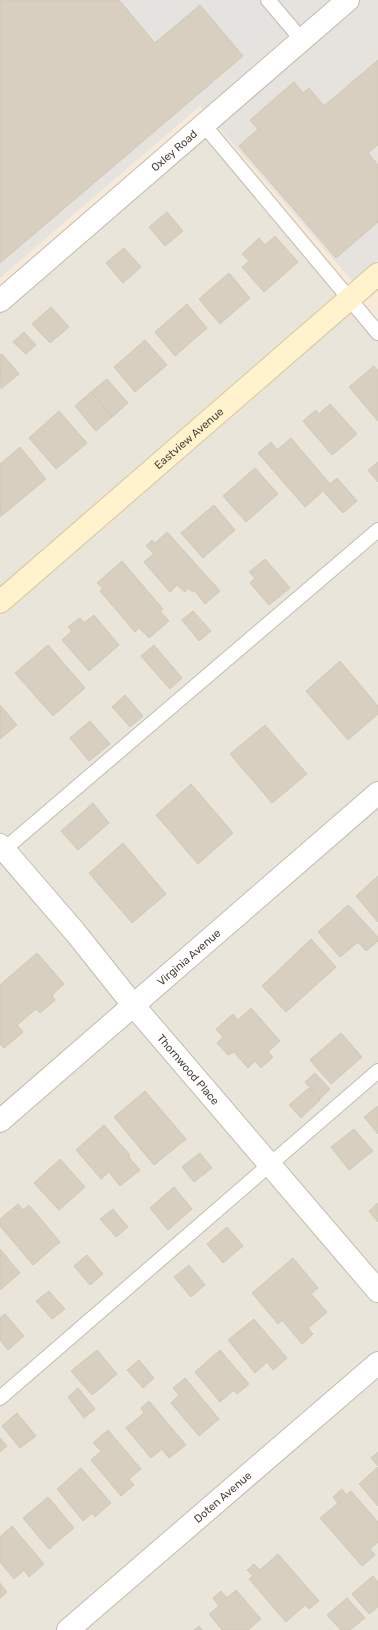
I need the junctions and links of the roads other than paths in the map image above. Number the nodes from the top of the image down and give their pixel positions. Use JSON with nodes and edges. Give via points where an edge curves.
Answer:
{"nodes":[{"id":1,"x":268,"y":0,"type":"edge"},
{"id":2,"x":348,"y":0,"type":"edge"},
{"id":3,"x":302,"y":40,"type":"junction"},
{"id":4,"x":204,"y":125,"type":"junction"},
{"id":5,"x":378,"y":274,"type":"edge"},
{"id":6,"x":349,"y":299,"type":"junction"},
{"id":7,"x":0,"y":301,"type":"edge"},
{"id":8,"x":378,"y":333,"type":"edge"},
{"id":9,"x":378,"y":530,"type":"edge"},
{"id":10,"x":0,"y":602,"type":"edge"},
{"id":11,"x":378,"y":793,"type":"edge"},
{"id":12,"x":1,"y":849,"type":"edge"},
{"id":13,"x":134,"y":1006,"type":"junction"},
{"id":14,"x":378,"y":1071,"type":"edge"},
{"id":15,"x":0,"y":1121,"type":"edge"},
{"id":16,"x":270,"y":1164,"type":"junction"},
{"id":17,"x":378,"y":1291,"type":"edge"},
{"id":18,"x":378,"y":1363,"type":"edge"},
{"id":19,"x":0,"y":1398,"type":"edge"},
{"id":20,"x":68,"y":1630,"type":"edge"}],
"edges":[{"from":1,"to":3,"type":"lane"},
{"from":2,"to":3,"type":"street","name":"Oxley Road"},
{"from":3,"to":4,"type":"street","name":"Oxley Road"},
{"from":4,"to":6,"type":"lane"},
{"from":4,"to":7,"type":"street","name":"Oxley Road"},
{"from":5,"to":6,"type":"street","name":"Eastview Avenue"},
{"from":6,"to":8,"type":"lane"},
{"from":6,"to":10,"type":"street","name":"Eastview Avenue"},
{"from":9,"to":12,"type":"lane"},
{"from":11,"to":13,"type":"street","name":"Virginia Avenue"},
{"from":12,"to":13,"type":"street","name":"Thornwood Place","via":[[75,932]]},
{"from":13,"to":15,"type":"street","name":"Virginia Avenue"},
{"from":13,"to":16,"type":"street","name":"Thornwood Place"},
{"from":14,"to":16,"type":"lane"},
{"from":16,"to":17,"type":"street","name":"Thornwood Place"},
{"from":16,"to":19,"type":"lane"},
{"from":18,"to":20,"type":"street","name":"Doten Avenue"}]}
